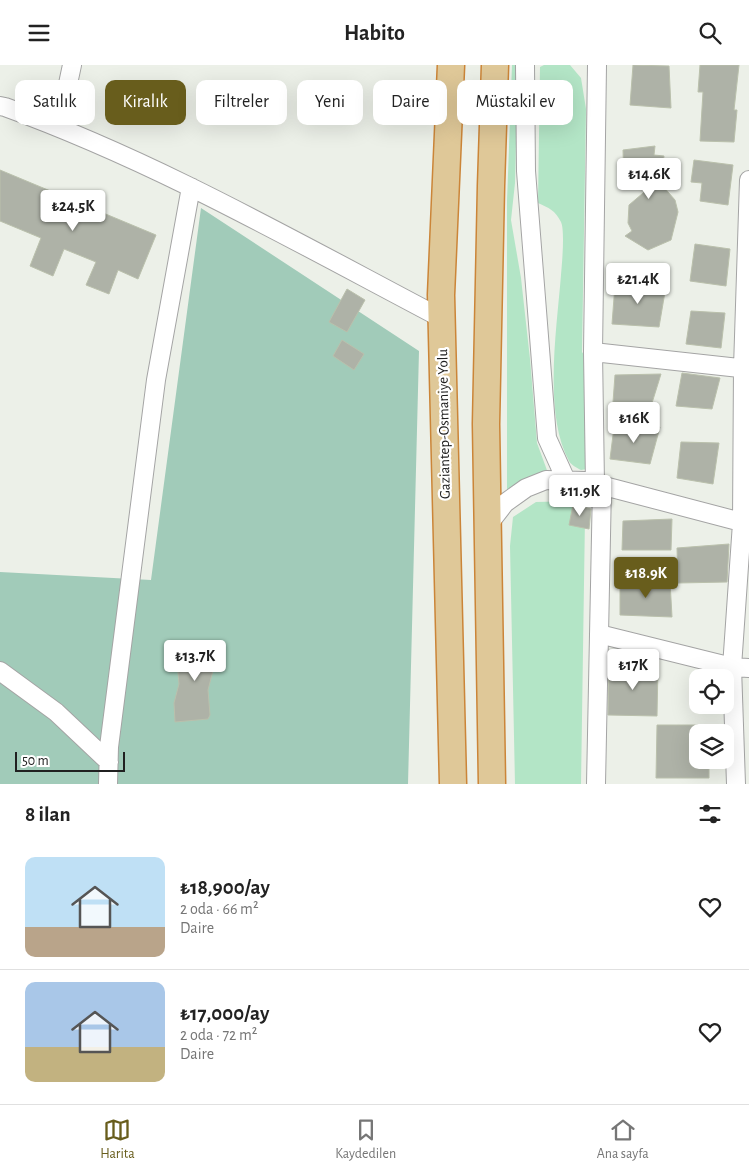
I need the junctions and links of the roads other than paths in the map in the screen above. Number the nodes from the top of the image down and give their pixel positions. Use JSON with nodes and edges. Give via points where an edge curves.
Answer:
{"nodes":[{"id":1,"x":72,"y":65,"type":"edge"},
{"id":2,"x":451,"y":65,"type":"edge"},
{"id":3,"x":496,"y":65,"type":"edge"},
{"id":4,"x":525,"y":65,"type":"edge"},
{"id":5,"x":597,"y":65,"type":"edge"},
{"id":6,"x":0,"y":106,"type":"edge"},
{"id":7,"x":59,"y":126,"type":"junction"},
{"id":8,"x":749,"y":181,"type":"edge"},
{"id":9,"x":191,"y":187,"type":"junction"},
{"id":10,"x":442,"y":318,"type":"junction"},
{"id":11,"x":593,"y":352,"type":"junction"},
{"id":12,"x":746,"y":368,"type":"edge"},
{"id":13,"x":566,"y":481,"type":"junction"},
{"id":14,"x":598,"y":485,"type":"junction"},
{"id":15,"x":746,"y":523,"type":"edge"},
{"id":16,"x":488,"y":525,"type":"junction"},
{"id":17,"x":599,"y":634,"type":"junction"},
{"id":18,"x":741,"y":667,"type":"edge"},
{"id":19,"x":0,"y":671,"type":"edge"},
{"id":20,"x":109,"y":761,"type":"junction"},
{"id":21,"x":108,"y":784,"type":"edge"},
{"id":22,"x":453,"y":784,"type":"edge"},
{"id":23,"x":492,"y":784,"type":"edge"},
{"id":24,"x":596,"y":784,"type":"edge"},
{"id":25,"x":736,"y":784,"type":"edge"}],
"edges":[{"from":1,"to":7,"type":"street"},
{"from":2,"to":10,"type":"highway","name":"Gaziantep-Osmaniye Yolu"},
{"from":3,"to":16,"type":"highway","via":[[490,186],[486,415]]},
{"from":4,"to":13,"type":"street","via":[[526,171],[547,438]]},
{"from":5,"to":11,"type":"street"},
{"from":6,"to":7,"type":"street"},
{"from":7,"to":9,"type":"street"},
{"from":8,"to":12,"type":"street"},
{"from":9,"to":10,"type":"street"},
{"from":9,"to":20,"type":"street","via":[[156,380]]},
{"from":10,"to":22,"type":"highway","name":"Gaziantep-Osmaniye Yolu"},
{"from":11,"to":12,"type":"street"},
{"from":11,"to":14,"type":"street"},
{"from":12,"to":15,"type":"street"},
{"from":13,"to":14,"type":"street"},
{"from":13,"to":16,"type":"street","via":[[546,480],[526,488],[504,503]]},
{"from":14,"to":15,"type":"street"},
{"from":14,"to":17,"type":"street"},
{"from":15,"to":18,"type":"street"},
{"from":16,"to":23,"type":"highway"},
{"from":17,"to":18,"type":"street"},
{"from":17,"to":24,"type":"street"},
{"from":18,"to":25,"type":"street"},
{"from":19,"to":20,"type":"street","via":[[56,712]]},
{"from":20,"to":21,"type":"street"}]}
